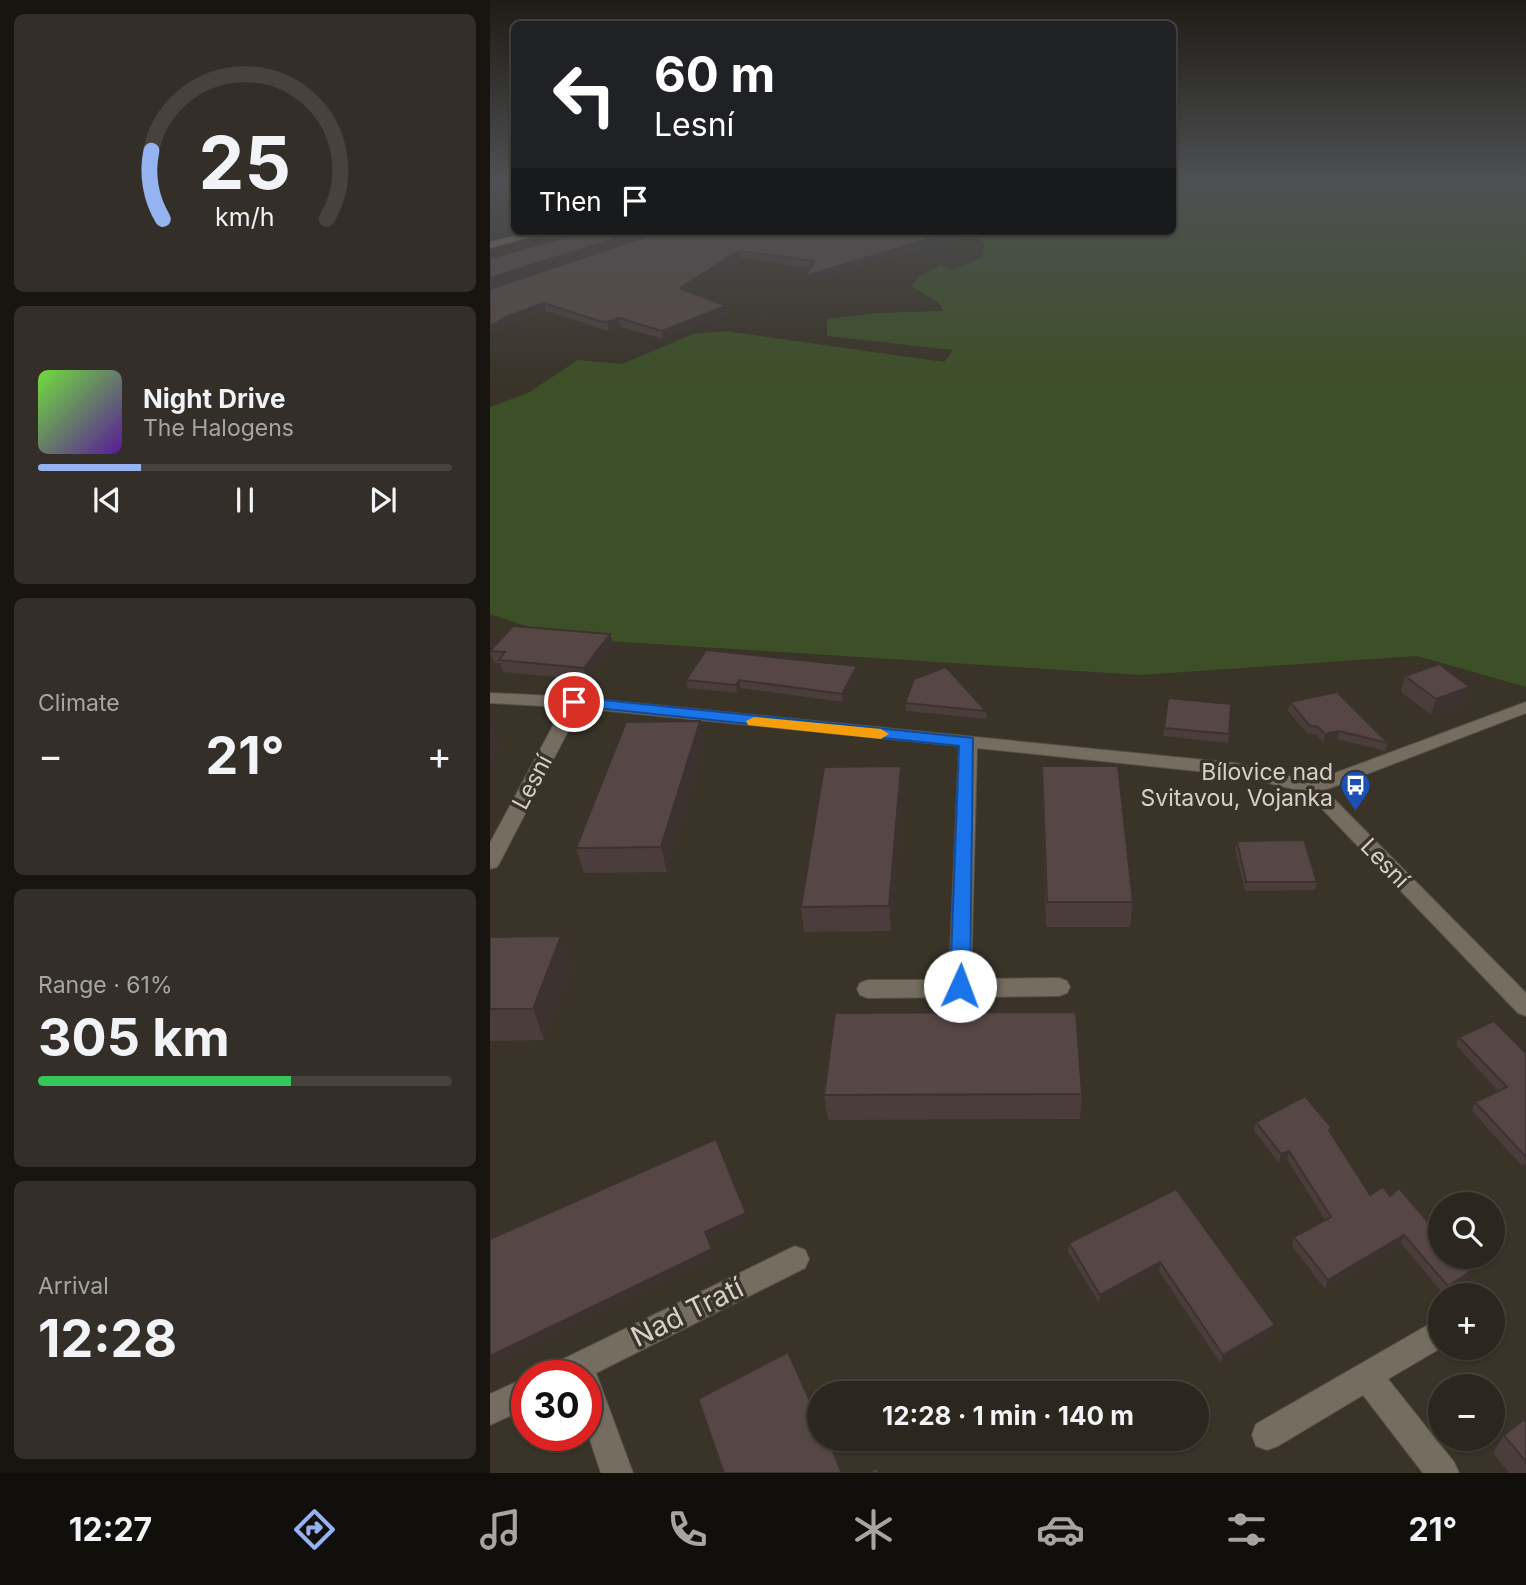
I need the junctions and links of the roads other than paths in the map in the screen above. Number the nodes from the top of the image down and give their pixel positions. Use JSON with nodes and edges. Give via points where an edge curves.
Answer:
{"nodes":[{"id":1,"x":490,"y":698,"type":"edge"},
{"id":2,"x":574,"y":702,"type":"junction"},
{"id":3,"x":1526,"y":707,"type":"edge"},
{"id":4,"x":968,"y":742,"type":"junction"},
{"id":5,"x":1312,"y":788,"type":"junction"},
{"id":6,"x":490,"y":862,"type":"edge"},
{"id":7,"x":960,"y":986,"type":"junction"},
{"id":8,"x":1059,"y":987,"type":"dead end"},
{"id":9,"x":868,"y":989,"type":"dead end"},
{"id":10,"x":1526,"y":1007,"type":"edge"},
{"id":11,"x":795,"y":1259,"type":"dead end"},
{"id":12,"x":1428,"y":1339,"type":"edge"},
{"id":13,"x":602,"y":1362,"type":"edge"},
{"id":14,"x":1367,"y":1376,"type":"junction"},
{"id":15,"x":511,"y":1400,"type":"edge"},
{"id":16,"x":490,"y":1410,"type":"edge"},
{"id":17,"x":1267,"y":1435,"type":"dead end"},
{"id":18,"x":602,"y":1436,"type":"edge"},
{"id":19,"x":617,"y":1473,"type":"edge"},
{"id":20,"x":1443,"y":1473,"type":"edge"}],
"edges":[{"from":1,"to":2,"type":"street"},
{"from":2,"to":4,"type":"street"},
{"from":2,"to":6,"type":"street","name":"Lesní"},
{"from":3,"to":5,"type":"street"},
{"from":4,"to":5,"type":"street","via":[[1235,769]]},
{"from":4,"to":7,"type":"street"},
{"from":5,"to":10,"type":"street","name":"Lesní"},
{"from":7,"to":8,"type":"street"},
{"from":7,"to":9,"type":"street"},
{"from":11,"to":13,"type":"street","name":"Nad Tratí"},
{"from":12,"to":14,"type":"street"},
{"from":14,"to":17,"type":"street"},
{"from":14,"to":20,"type":"street"},
{"from":15,"to":16,"type":"street"},
{"from":18,"to":19,"type":"street","name":"Nad Tratí"}]}
